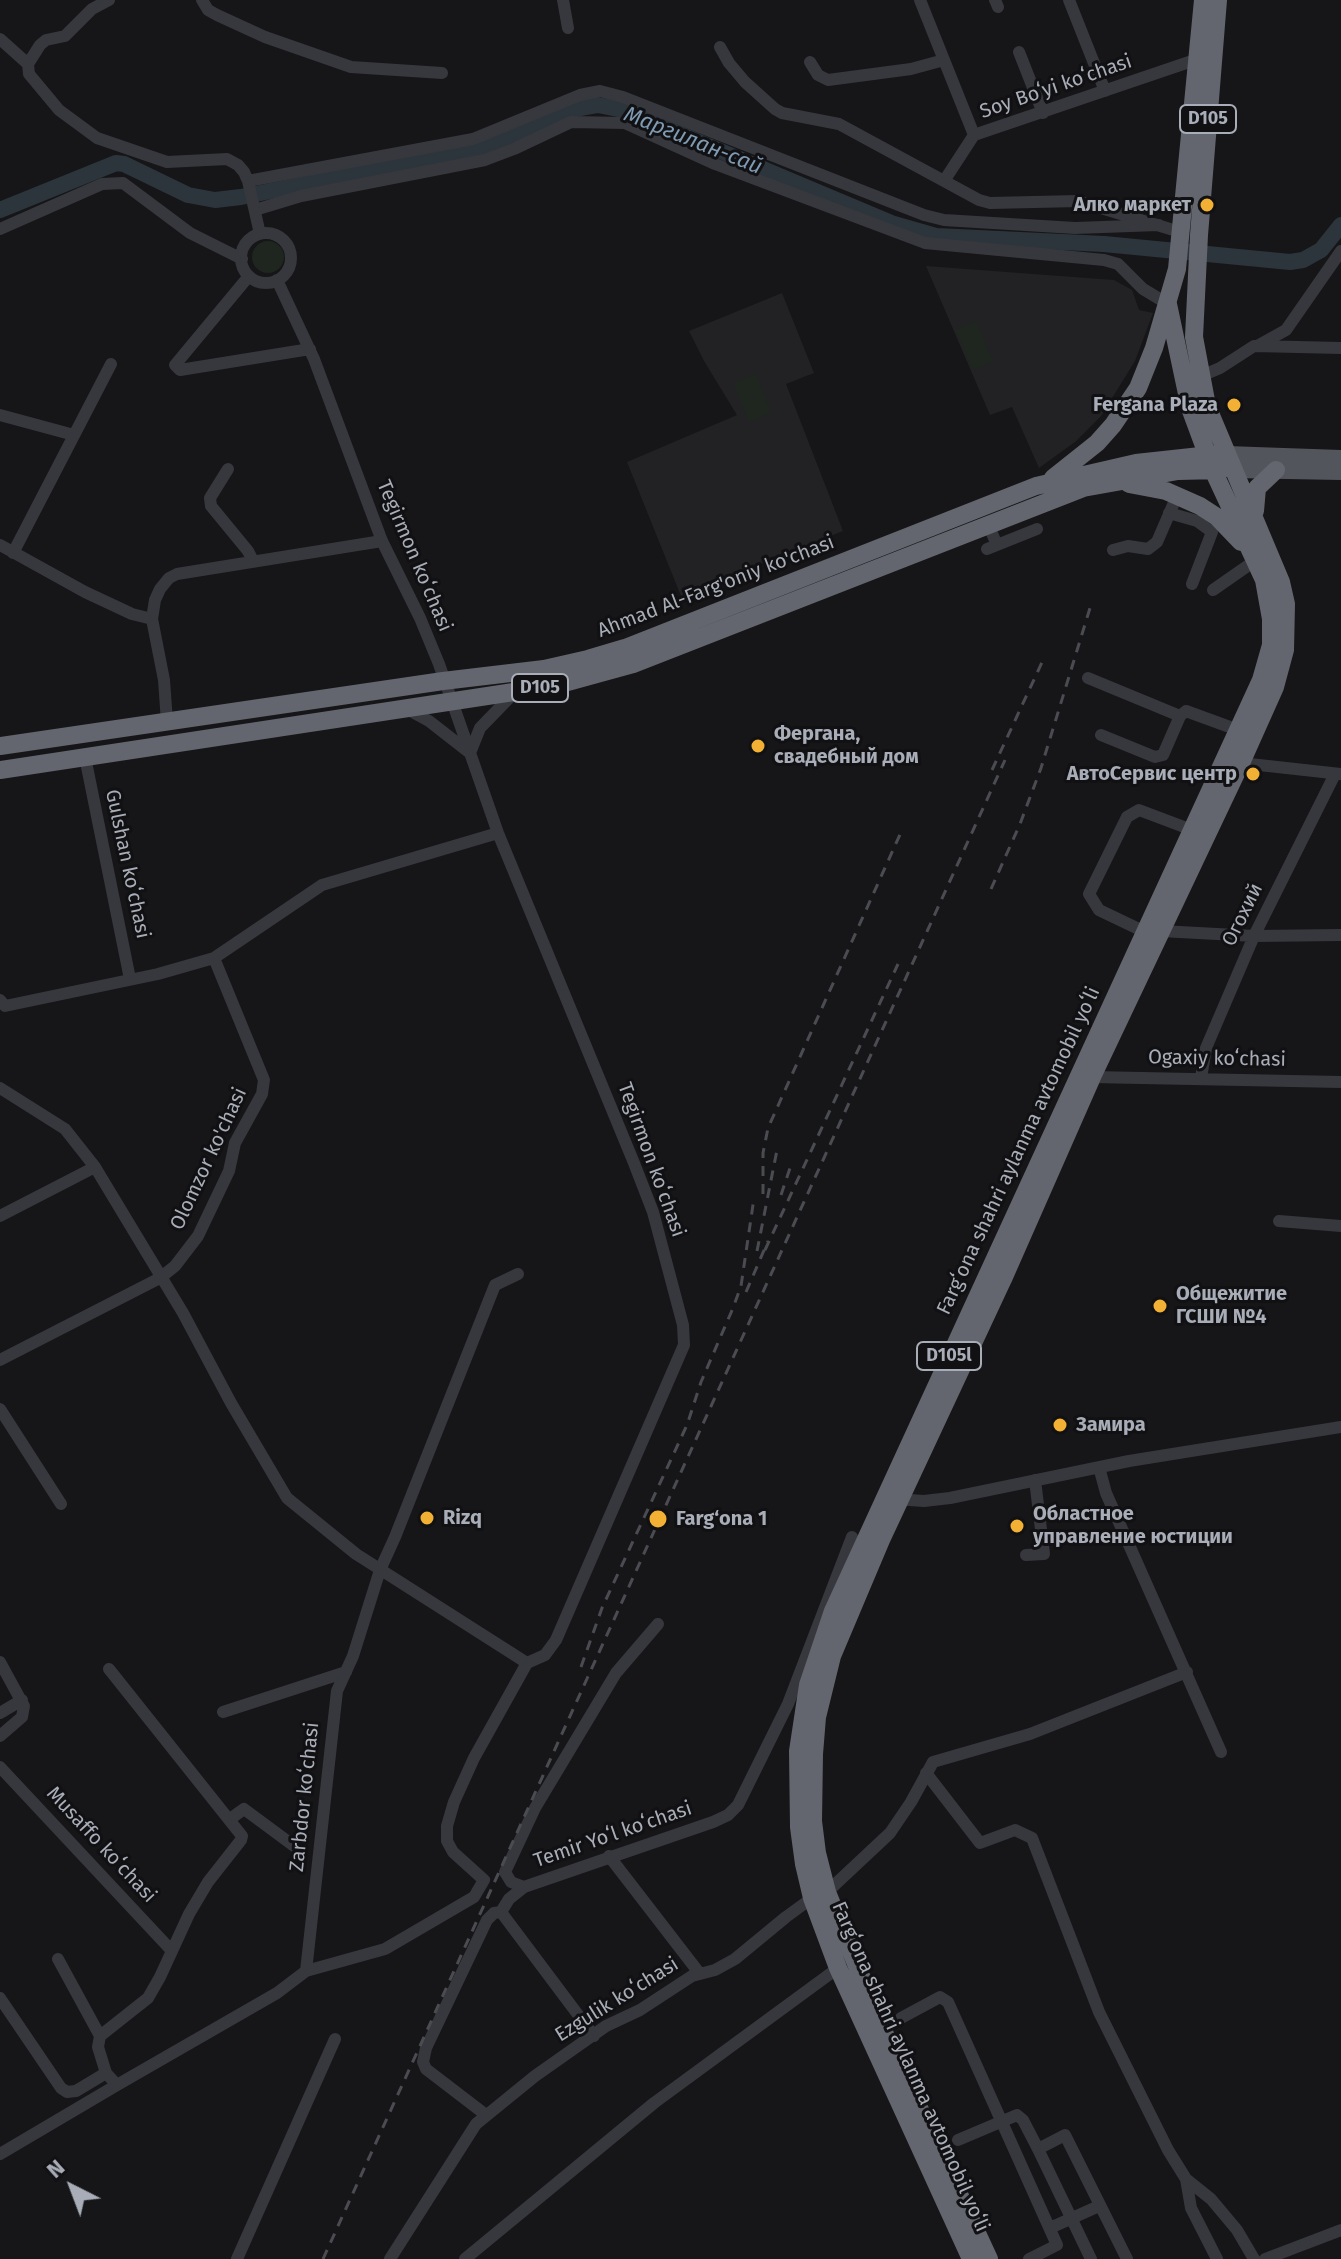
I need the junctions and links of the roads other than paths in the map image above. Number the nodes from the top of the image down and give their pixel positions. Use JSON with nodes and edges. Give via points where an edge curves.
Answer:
{"nodes":[{"id":1,"x":109,"y":0,"type":"edge"},
{"id":2,"x":202,"y":0,"type":"edge"},
{"id":3,"x":563,"y":0,"type":"edge"},
{"id":4,"x":920,"y":0,"type":"edge"},
{"id":5,"x":1069,"y":0,"type":"edge"},
{"id":6,"x":1203,"y":0,"type":"edge"},
{"id":7,"x":1218,"y":0,"type":"edge"},
{"id":8,"x":568,"y":28,"type":"dead end"},
{"id":9,"x":0,"y":39,"type":"edge"},
{"id":10,"x":720,"y":47,"type":"dead end"},
{"id":11,"x":1019,"y":52,"type":"dead end"},
{"id":12,"x":1198,"y":59,"type":"junction"},
{"id":13,"x":944,"y":60,"type":"junction"},
{"id":14,"x":810,"y":62,"type":"dead end"},
{"id":15,"x":28,"y":64,"type":"junction"},
{"id":16,"x":442,"y":73,"type":"dead end"},
{"id":17,"x":1105,"y":91,"type":"junction"},
{"id":18,"x":1043,"y":113,"type":"junction"},
{"id":19,"x":974,"y":135,"type":"junction"},
{"id":20,"x":248,"y":181,"type":"junction"},
{"id":21,"x":944,"y":181,"type":"junction"},
{"id":22,"x":255,"y":210,"type":"junction"},
{"id":23,"x":1159,"y":225,"type":"junction"},
{"id":24,"x":0,"y":229,"type":"edge"},
{"id":25,"x":1180,"y":232,"type":"junction"},
{"id":26,"x":260,"y":234,"type":"junction"},
{"id":27,"x":1341,"y":251,"type":"edge"},
{"id":28,"x":242,"y":259,"type":"junction"},
{"id":29,"x":249,"y":276,"type":"junction"},
{"id":30,"x":277,"y":280,"type":"junction"},
{"id":31,"x":1168,"y":304,"type":"junction"},
{"id":32,"x":1256,"y":347,"type":"junction"},
{"id":33,"x":1341,"y":348,"type":"edge"},
{"id":34,"x":310,"y":349,"type":"junction"},
{"id":35,"x":111,"y":364,"type":"dead end"},
{"id":36,"x":1199,"y":377,"type":"junction"},
{"id":37,"x":0,"y":415,"type":"edge"},
{"id":38,"x":74,"y":435,"type":"junction"},
{"id":39,"x":1341,"y":458,"type":"edge"},
{"id":40,"x":1210,"y":462,"type":"junction"},
{"id":41,"x":1230,"y":462,"type":"junction"},
{"id":42,"x":228,"y":469,"type":"dead end"},
{"id":43,"x":1276,"y":470,"type":"junction"},
{"id":44,"x":1341,"y":472,"type":"edge"},
{"id":45,"x":1106,"y":482,"type":"junction"},
{"id":46,"x":1036,"y":486,"type":"junction"},
{"id":47,"x":1177,"y":495,"type":"junction"},
{"id":48,"x":1169,"y":513,"type":"junction"},
{"id":49,"x":1255,"y":518,"type":"junction"},
{"id":50,"x":988,"y":524,"type":"junction"},
{"id":51,"x":1037,"y":529,"type":"dead end"},
{"id":52,"x":382,"y":541,"type":"junction"},
{"id":53,"x":0,"y":545,"type":"edge"},
{"id":54,"x":1113,"y":550,"type":"dead end"},
{"id":55,"x":13,"y":553,"type":"junction"},
{"id":56,"x":1255,"y":559,"type":"junction"},
{"id":57,"x":253,"y":561,"type":"junction"},
{"id":58,"x":1192,"y":584,"type":"dead end"},
{"id":59,"x":1213,"y":590,"type":"dead end"},
{"id":60,"x":152,"y":619,"type":"junction"},
{"id":61,"x":1088,"y":678,"type":"dead end"},
{"id":62,"x":443,"y":681,"type":"junction"},
{"id":63,"x":514,"y":693,"type":"junction"},
{"id":64,"x":451,"y":703,"type":"junction"},
{"id":65,"x":407,"y":709,"type":"junction"},
{"id":66,"x":1180,"y":716,"type":"junction"},
{"id":67,"x":167,"y":722,"type":"junction"},
{"id":68,"x":1238,"y":730,"type":"junction"},
{"id":69,"x":1101,"y":735,"type":"dead end"},
{"id":70,"x":0,"y":746,"type":"edge"},
{"id":71,"x":470,"y":753,"type":"junction"},
{"id":72,"x":85,"y":757,"type":"junction"},
{"id":73,"x":1233,"y":761,"type":"junction"},
{"id":74,"x":0,"y":770,"type":"edge"},
{"id":75,"x":1338,"y":774,"type":"edge"},
{"id":76,"x":1192,"y":830,"type":"junction"},
{"id":77,"x":498,"y":833,"type":"junction"},
{"id":78,"x":1153,"y":931,"type":"junction"},
{"id":79,"x":1341,"y":935,"type":"edge"},
{"id":80,"x":1254,"y":936,"type":"junction"},
{"id":81,"x":214,"y":958,"type":"junction"},
{"id":82,"x":130,"y":979,"type":"junction"},
{"id":83,"x":0,"y":1000,"type":"edge"},
{"id":84,"x":1092,"y":1077,"type":"junction"},
{"id":85,"x":1201,"y":1078,"type":"junction"},
{"id":86,"x":1341,"y":1082,"type":"edge"},
{"id":87,"x":0,"y":1088,"type":"edge"},
{"id":88,"x":95,"y":1167,"type":"junction"},
{"id":89,"x":0,"y":1216,"type":"edge"},
{"id":90,"x":1279,"y":1221,"type":"dead end"},
{"id":91,"x":1341,"y":1226,"type":"edge"},
{"id":92,"x":518,"y":1274,"type":"dead end"},
{"id":93,"x":160,"y":1278,"type":"junction"},
{"id":94,"x":0,"y":1360,"type":"edge"},
{"id":95,"x":1,"y":1412,"type":"edge"},
{"id":96,"x":1341,"y":1427,"type":"edge"},
{"id":97,"x":1099,"y":1467,"type":"junction"},
{"id":98,"x":1035,"y":1480,"type":"junction"},
{"id":99,"x":892,"y":1498,"type":"junction"},
{"id":100,"x":61,"y":1504,"type":"dead end"},
{"id":101,"x":852,"y":1537,"type":"dead end"},
{"id":102,"x":1026,"y":1555,"type":"dead end"},
{"id":103,"x":380,"y":1570,"type":"junction"},
{"id":104,"x":658,"y":1624,"type":"dead end"},
{"id":105,"x":0,"y":1662,"type":"edge"},
{"id":106,"x":527,"y":1663,"type":"junction"},
{"id":107,"x":109,"y":1669,"type":"dead end"},
{"id":108,"x":346,"y":1672,"type":"junction"},
{"id":109,"x":1187,"y":1672,"type":"junction"},
{"id":110,"x":22,"y":1700,"type":"junction"},
{"id":111,"x":223,"y":1712,"type":"dead end"},
{"id":112,"x":0,"y":1713,"type":"edge"},
{"id":113,"x":0,"y":1736,"type":"edge"},
{"id":114,"x":1221,"y":1752,"type":"dead end"},
{"id":115,"x":0,"y":1767,"type":"edge"},
{"id":116,"x":926,"y":1773,"type":"junction"},
{"id":117,"x":230,"y":1819,"type":"junction"},
{"id":118,"x":294,"y":1846,"type":"dead end"},
{"id":119,"x":609,"y":1856,"type":"junction"},
{"id":120,"x":524,"y":1887,"type":"junction"},
{"id":121,"x":820,"y":1895,"type":"junction"},
{"id":122,"x":501,"y":1912,"type":"junction"},
{"id":123,"x":172,"y":1951,"type":"junction"},
{"id":124,"x":58,"y":1959,"type":"dead end"},
{"id":125,"x":838,"y":1968,"type":"junction"},
{"id":126,"x":306,"y":1971,"type":"junction"},
{"id":127,"x":700,"y":1974,"type":"junction"},
{"id":128,"x":0,"y":1998,"type":"edge"},
{"id":129,"x":901,"y":2018,"type":"dead end"},
{"id":130,"x":100,"y":2036,"type":"junction"},
{"id":131,"x":594,"y":2036,"type":"junction"},
{"id":132,"x":335,"y":2039,"type":"dead end"},
{"id":133,"x":106,"y":2073,"type":"junction"},
{"id":134,"x":900,"y":2083,"type":"junction"},
{"id":135,"x":117,"y":2085,"type":"junction"},
{"id":136,"x":486,"y":2115,"type":"junction"},
{"id":137,"x":1003,"y":2121,"type":"junction"},
{"id":138,"x":958,"y":2140,"type":"dead end"},
{"id":139,"x":1038,"y":2149,"type":"junction"},
{"id":140,"x":0,"y":2154,"type":"edge"},
{"id":141,"x":1186,"y":2179,"type":"junction"},
{"id":142,"x":1099,"y":2206,"type":"junction"},
{"id":143,"x":1071,"y":2218,"type":"junction"},
{"id":144,"x":1050,"y":2228,"type":"junction"},
{"id":145,"x":1341,"y":2230,"type":"edge"},
{"id":146,"x":1057,"y":2245,"type":"junction"},
{"id":147,"x":237,"y":2259,"type":"edge"},
{"id":148,"x":390,"y":2259,"type":"edge"},
{"id":149,"x":465,"y":2259,"type":"edge"},
{"id":150,"x":971,"y":2259,"type":"edge"},
{"id":151,"x":989,"y":2259,"type":"edge"},
{"id":152,"x":1029,"y":2259,"type":"edge"},
{"id":153,"x":1063,"y":2259,"type":"edge"},
{"id":154,"x":1091,"y":2259,"type":"edge"},
{"id":155,"x":1127,"y":2259,"type":"edge"},
{"id":156,"x":1217,"y":2259,"type":"edge"},
{"id":157,"x":1254,"y":2259,"type":"edge"},
{"id":158,"x":1265,"y":2259,"type":"edge"}],
"edges":[{"from":1,"to":15,"type":"street","via":[[65,36],[46,40]]},
{"from":2,"to":16,"type":"street","via":[[208,10],[229,21],[351,67]]},
{"from":3,"to":8,"type":"street"},
{"from":4,"to":13,"type":"street","name":"Soy Boʻyi koʻchasi"},
{"from":5,"to":17,"type":"street"},
{"from":6,"to":12,"type":"highway","number":"D105"},
{"from":7,"to":36,"type":"highway","number":"D105","via":[[1196,277]]},
{"from":9,"to":15,"type":"street"},
{"from":10,"to":21,"type":"street","via":[[745,82],[775,109],[839,124]]},
{"from":11,"to":18,"type":"street"},
{"from":12,"to":17,"type":"street","name":"Soy Boʻyi koʻchasi"},
{"from":12,"to":25,"type":"highway","number":"D105"},
{"from":13,"to":14,"type":"street","via":[[828,80],[821,79]]},
{"from":13,"to":19,"type":"street","name":"Soy Boʻyi koʻchasi"},
{"from":15,"to":20,"type":"street","via":[[29,74],[59,110],[97,138],[167,162],[227,159]]},
{"from":17,"to":18,"type":"street","name":"Soy Boʻyi koʻchasi"},
{"from":18,"to":19,"type":"street","name":"Soy Boʻyi koʻchasi"},
{"from":19,"to":21,"type":"street"},
{"from":20,"to":22,"type":"street"},
{"from":20,"to":23,"type":"street","via":[[473,139],[600,91],[944,220],[1075,228]]},
{"from":21,"to":23,"type":"street","via":[[990,203],[1078,201]]},
{"from":22,"to":26,"type":"street"},
{"from":22,"to":31,"type":"street","via":[[485,160],[571,122],[625,123],[715,164],[925,243],[1118,264]]},
{"from":23,"to":25,"type":"street"},
{"from":24,"to":28,"type":"street","via":[[102,184],[123,183],[190,233]]},
{"from":25,"to":31,"type":"highway","number":"D105"},
{"from":26,"to":28,"type":"street","via":[[246,244]]},
{"from":26,"to":30,"type":"street","via":[[277,236],[289,247],[289,269]]},
{"from":27,"to":32,"type":"street","via":[[1286,330]]},
{"from":28,"to":29,"type":"street"},
{"from":29,"to":30,"type":"street","via":[[262,282]]},
{"from":29,"to":34,"type":"street","via":[[175,365],[180,370]]},
{"from":30,"to":34,"type":"street","name":"Tegirmon koʻchasi"},
{"from":31,"to":40,"type":"highway","number":"D105","via":[[1187,396]]},
{"from":31,"to":46,"type":"highway","via":[[1146,372],[1125,408],[1078,460]]},
{"from":32,"to":33,"type":"street"},
{"from":32,"to":36,"type":"street"},
{"from":34,"to":52,"type":"street","name":"Tegirmon koʻchasi"},
{"from":35,"to":38,"type":"street"},
{"from":36,"to":41,"type":"highway","number":"D105"},
{"from":37,"to":38,"type":"street"},
{"from":38,"to":55,"type":"street"},
{"from":39,"to":41,"type":"main road"},
{"from":40,"to":41,"type":"highway","number":"D105"},
{"from":40,"to":45,"type":"highway","name":"Ahmad Al-Farg'oniy ko'chasi","number":"D105"},
{"from":40,"to":46,"type":"highway","name":"Ahmad Al-Farg'oniy ko'chasi","number":"D105","via":[[1136,463]]},
{"from":40,"to":56,"type":"highway","name":"Fargʻona shahri aylanma avtomobil yoʻli","number":"D105l"},
{"from":41,"to":43,"type":"main road"},
{"from":41,"to":49,"type":"highway","name":"Fargʻona shahri aylanma avtomobil yoʻli","number":"D105l"},
{"from":42,"to":57,"type":"street","via":[[210,498],[211,506]]},
{"from":43,"to":44,"type":"main road"},
{"from":43,"to":49,"type":"highway","via":[[1257,488]]},
{"from":45,"to":47,"type":"highway"},
{"from":45,"to":50,"type":"highway","name":"Ahmad Al-Farg'oniy ko'chasi","number":"D105"},
{"from":46,"to":62,"type":"highway","name":"Ahmad Al-Farg'oniy ko'chasi","number":"D105","via":[[625,648],[544,669]]},
{"from":47,"to":48,"type":"street"},
{"from":47,"to":56,"type":"highway","via":[[1217,517]]},
{"from":48,"to":54,"type":"street","via":[[1157,542],[1148,549]]},
{"from":48,"to":58,"type":"street","via":[[1212,532]]},
{"from":49,"to":73,"type":"highway","name":"Fargʻona shahri aylanma avtomobil yoʻli","number":"D105l","via":[[1286,604],[1285,650],[1275,687]]},
{"from":50,"to":51,"type":"street","via":[[992,547]]},
{"from":50,"to":63,"type":"highway","name":"Ahmad Al-Farg'oniy ko'chasi","number":"D105","via":[[633,664]]},
{"from":52,"to":57,"type":"street"},
{"from":52,"to":62,"type":"street","name":"Tegirmon koʻchasi","via":[[420,618]]},
{"from":53,"to":55,"type":"street"},
{"from":55,"to":60,"type":"street","via":[[85,592]]},
{"from":56,"to":59,"type":"street"},
{"from":56,"to":68,"type":"highway","name":"Fargʻona shahri aylanma avtomobil yoʻli","number":"D105l","via":[[1268,600],[1271,645]]},
{"from":57,"to":60,"type":"street","via":[[169,578],[155,600]]},
{"from":60,"to":67,"type":"street"},
{"from":61,"to":66,"type":"street"},
{"from":62,"to":64,"type":"street","name":"Tegirmon koʻchasi"},
{"from":62,"to":67,"type":"highway","name":"Ahmad Al-Farg'oniy ko'chasi","number":"D105"},
{"from":63,"to":64,"type":"highway","name":"Ahmad Al-Farg'oniy ko'chasi","number":"D105"},
{"from":63,"to":71,"type":"street","via":[[480,728]]},
{"from":64,"to":65,"type":"highway","name":"Ahmad Al-Farg'oniy ko'chasi","number":"D105"},
{"from":64,"to":71,"type":"street","name":"Tegirmon koʻchasi"},
{"from":65,"to":71,"type":"street"},
{"from":65,"to":72,"type":"highway","name":"Ahmad Al-Farg'oniy ko'chasi","number":"D105"},
{"from":66,"to":68,"type":"street","via":[[1186,711]]},
{"from":66,"to":69,"type":"street","via":[[1163,755],[1155,757]]},
{"from":67,"to":70,"type":"highway","name":"Ahmad Al-Farg'oniy ko'chasi","number":"D105"},
{"from":68,"to":73,"type":"highway","name":"Fargʻona shahri aylanma avtomobil yoʻli","number":"D105l"},
{"from":71,"to":77,"type":"street","name":"Tegirmon koʻchasi"},
{"from":72,"to":74,"type":"highway","name":"Ahmad Al-Farg'oniy ko'chasi","number":"D105"},
{"from":72,"to":82,"type":"street","name":"Gulshan koʻchasi"},
{"from":73,"to":75,"type":"street"},
{"from":73,"to":76,"type":"highway","name":"Fargʻona shahri aylanma avtomobil yoʻli","number":"D105l"},
{"from":73,"to":78,"type":"highway","name":"Fargʻona shahri aylanma avtomobil yoʻli","number":"D105l"},
{"from":75,"to":80,"type":"street","name":"Огохий"},
{"from":76,"to":78,"type":"highway","name":"Fargʻona shahri aylanma avtomobil yoʻli","number":"D105l"},
{"from":76,"to":78,"type":"street","via":[[1139,810],[1127,817],[1089,894],[1099,910]]},
{"from":77,"to":81,"type":"street","via":[[322,885]]},
{"from":77,"to":106,"type":"street","name":"Tegirmon koʻchasi","via":[[653,1212],[684,1345],[556,1640],[545,1655]]},
{"from":78,"to":80,"type":"street"},
{"from":78,"to":84,"type":"highway","name":"Fargʻona shahri aylanma avtomobil yoʻli","number":"D105l"},
{"from":78,"to":99,"type":"highway","name":"Fargʻona shahri aylanma avtomobil yoʻli","number":"D105l"},
{"from":79,"to":80,"type":"street"},
{"from":80,"to":85,"type":"street","name":"Огохий","via":[[1206,1048]]},
{"from":81,"to":82,"type":"street"},
{"from":81,"to":93,"type":"street","name":"Olomzor ko'chasi","via":[[264,1080],[262,1094],[235,1143],[229,1171],[198,1236]]},
{"from":82,"to":83,"type":"street","via":[[5,1006]]},
{"from":84,"to":85,"type":"street","name":"Ogaxiy koʻchasi"},
{"from":84,"to":99,"type":"highway","name":"Fargʻona shahri aylanma avtomobil yoʻli","number":"D105l","via":[[1003,1279]]},
{"from":85,"to":86,"type":"street","name":"Ogaxiy koʻchasi"},
{"from":87,"to":88,"type":"street","via":[[65,1129]]},
{"from":88,"to":89,"type":"street"},
{"from":88,"to":93,"type":"street"},
{"from":90,"to":91,"type":"street"},
{"from":92,"to":103,"type":"street","name":"Zarbdor koʻchasi","via":[[495,1285]]},
{"from":93,"to":94,"type":"street","name":"Olomzor ko'chasi"},
{"from":93,"to":103,"type":"street","via":[[287,1498]]},
{"from":95,"to":100,"type":"street"},
{"from":96,"to":97,"type":"street"},
{"from":97,"to":98,"type":"street"},
{"from":97,"to":109,"type":"street"},
{"from":98,"to":99,"type":"street","via":[[950,1498]]},
{"from":98,"to":102,"type":"street","via":[[1044,1554]]},
{"from":99,"to":121,"type":"highway","name":"Fargʻona shahri aylanma avtomobil yoʻli","number":"D105l","via":[[832,1656],[817,1717],[813,1821]]},
{"from":101,"to":119,"type":"street","name":"Temir Yoʻl koʻchasi","via":[[788,1704],[738,1805],[713,1822]]},
{"from":103,"to":106,"type":"street"},
{"from":103,"to":108,"type":"street","name":"Zarbdor koʻchasi"},
{"from":104,"to":120,"type":"street","name":"Temir Yoʻl koʻchasi","via":[[616,1673],[535,1808],[505,1872],[511,1882]]},
{"from":105,"to":110,"type":"street"},
{"from":106,"to":126,"type":"street","name":"Tegirmon koʻchasi","via":[[474,1758],[447,1826],[453,1852],[484,1880],[474,1897],[385,1949]]},
{"from":107,"to":117,"type":"street"},
{"from":108,"to":111,"type":"street"},
{"from":108,"to":126,"type":"street","name":"Zarbdor koʻchasi","via":[[337,1691]]},
{"from":109,"to":114,"type":"street"},
{"from":109,"to":116,"type":"street","via":[[1030,1734],[933,1762]]},
{"from":110,"to":112,"type":"street"},
{"from":110,"to":113,"type":"street","via":[[22,1717]]},
{"from":115,"to":123,"type":"street","name":"Musaffo koʻchasi"},
{"from":116,"to":121,"type":"street","name":"Ezgulik koʻchasi","via":[[890,1833]]},
{"from":116,"to":141,"type":"street","via":[[980,1843],[1015,1830],[1032,1838],[1099,2012]]},
{"from":117,"to":118,"type":"street","via":[[244,1809]]},
{"from":117,"to":123,"type":"street","via":[[241,1840],[208,1882]]},
{"from":119,"to":120,"type":"street","name":"Temir Yoʻl koʻchasi"},
{"from":119,"to":127,"type":"street"},
{"from":120,"to":122,"type":"street"},
{"from":121,"to":125,"type":"highway","name":"Fargʻona shahri aylanma avtomobil yoʻli","number":"D105l"},
{"from":121,"to":127,"type":"street","name":"Ezgulik koʻchasi","via":[[735,1959]]},
{"from":121,"to":134,"type":"highway","name":"Fargʻona shahri aylanma avtomobil yoʻli","number":"D105l","via":[[882,2028]]},
{"from":122,"to":131,"type":"street"},
{"from":122,"to":136,"type":"street","via":[[487,1920],[423,2062]]},
{"from":123,"to":130,"type":"street","via":[[148,1998]]},
{"from":124,"to":130,"type":"street"},
{"from":125,"to":134,"type":"highway","name":"Fargʻona shahri aylanma avtomobil yoʻli","number":"D105l"},
{"from":125,"to":149,"type":"street","via":[[654,2103]]},
{"from":126,"to":135,"type":"street"},
{"from":127,"to":131,"type":"street","name":"Ezgulik koʻchasi"},
{"from":128,"to":133,"type":"street","via":[[61,2088],[76,2091]]},
{"from":129,"to":137,"type":"street","via":[[940,1997],[948,2002]]},
{"from":130,"to":133,"type":"street"},
{"from":131,"to":136,"type":"street","name":"Ezgulik koʻchasi"},
{"from":132,"to":147,"type":"street"},
{"from":133,"to":135,"type":"street"},
{"from":134,"to":150,"type":"highway","name":"Fargʻona shahri aylanma avtomobil yoʻli","number":"D105l"},
{"from":134,"to":151,"type":"highway","name":"Fargʻona shahri aylanma avtomobil yoʻli","number":"D105l"},
{"from":135,"to":140,"type":"street"},
{"from":136,"to":148,"type":"street","name":"Ezgulik koʻchasi"},
{"from":137,"to":138,"type":"street"},
{"from":137,"to":139,"type":"street","via":[[1017,2115]]},
{"from":137,"to":144,"type":"street"},
{"from":139,"to":142,"type":"street","via":[[1065,2135]]},
{"from":139,"to":143,"type":"street"},
{"from":141,"to":156,"type":"street","via":[[1191,2208]]},
{"from":141,"to":157,"type":"street","via":[[1211,2199]]},
{"from":142,"to":143,"type":"street"},
{"from":142,"to":155,"type":"street"},
{"from":143,"to":144,"type":"street"},
{"from":143,"to":154,"type":"street"},
{"from":144,"to":146,"type":"street"},
{"from":145,"to":158,"type":"street"},
{"from":146,"to":152,"type":"street"},
{"from":146,"to":153,"type":"street"}]}
